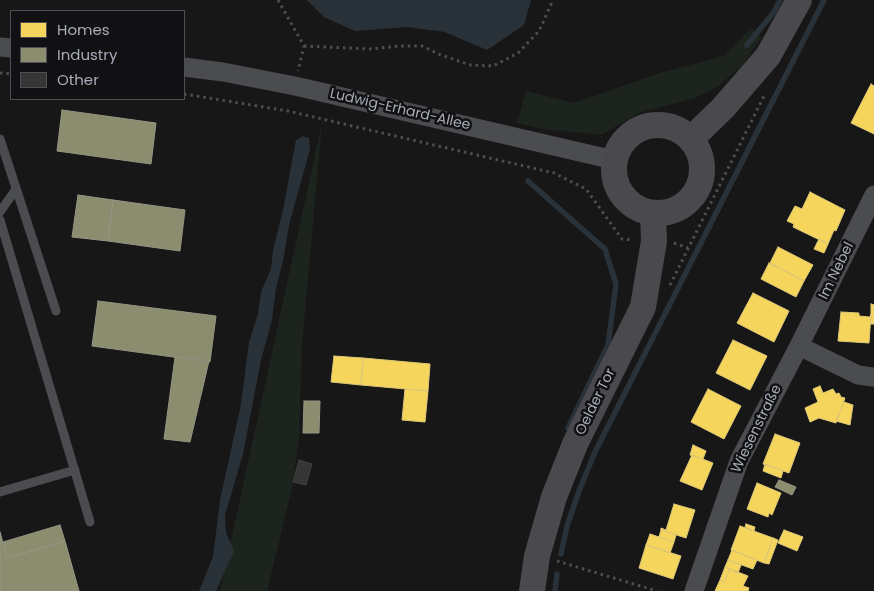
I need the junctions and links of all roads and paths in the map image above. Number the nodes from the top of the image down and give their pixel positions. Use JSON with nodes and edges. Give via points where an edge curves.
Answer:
{"nodes":[{"id":1,"x":278,"y":0,"type":"edge"},
{"id":2,"x":553,"y":0,"type":"edge"},
{"id":3,"x":799,"y":0,"type":"edge"},
{"id":4,"x":304,"y":46,"type":"junction"},
{"id":5,"x":185,"y":67,"type":"edge"},
{"id":6,"x":295,"y":86,"type":"junction"},
{"id":7,"x":185,"y":94,"type":"edge"},
{"id":8,"x":691,"y":138,"type":"junction"},
{"id":9,"x":0,"y":139,"type":"edge"},
{"id":10,"x":614,"y":160,"type":"junction"},
{"id":11,"x":16,"y":189,"type":"junction"},
{"id":12,"x":874,"y":195,"type":"edge"},
{"id":13,"x":0,"y":212,"type":"edge"},
{"id":14,"x":653,"y":214,"type":"junction"},
{"id":15,"x":0,"y":220,"type":"edge"},
{"id":16,"x":654,"y":241,"type":"junction"},
{"id":17,"x":688,"y":248,"type":"dead end"},
{"id":18,"x":56,"y":311,"type":"dead end"},
{"id":19,"x":799,"y":346,"type":"junction"},
{"id":20,"x":874,"y":377,"type":"edge"},
{"id":21,"x":75,"y":470,"type":"junction"},
{"id":22,"x":0,"y":492,"type":"edge"},
{"id":23,"x":90,"y":522,"type":"dead end"},
{"id":24,"x":537,"y":556,"type":"junction"},
{"id":25,"x":532,"y":591,"type":"edge"},
{"id":26,"x":657,"y":591,"type":"edge"},
{"id":27,"x":694,"y":591,"type":"edge"}],
"edges":[{"from":1,"to":4,"type":"path"},
{"from":2,"to":4,"type":"path","via":[[539,31],[518,53],[493,66],[470,65],[422,46]]},
{"from":3,"to":8,"type":"main road","via":[[768,56]]},
{"from":4,"to":6,"type":"path"},
{"from":5,"to":6,"type":"street","name":"Ludwig-Erhard-Allee"},
{"from":6,"to":10,"type":"street","name":"Ludwig-Erhard-Allee"},
{"from":7,"to":16,"type":"path","via":[[288,110],[554,173],[586,189],[622,239]]},
{"from":8,"to":10,"type":"main road","via":[[676,128],[656,124],[637,129],[622,142]]},
{"from":8,"to":14,"type":"main road","via":[[700,152],[703,167],[701,182],[694,196],[682,207],[668,213]]},
{"from":9,"to":11,"type":"lane"},
{"from":10,"to":14,"type":"main road","via":[[616,184],[622,195],[630,204]]},
{"from":11,"to":13,"type":"lane"},
{"from":11,"to":18,"type":"lane"},
{"from":12,"to":19,"type":"street","name":"Im Nebel"},
{"from":14,"to":16,"type":"main road","name":"Oelder Tor"},
{"from":15,"to":21,"type":"lane"},
{"from":16,"to":17,"type":"path","via":[[677,243]]},
{"from":16,"to":24,"type":"main road","name":"Oelder Tor","via":[[643,307],[575,444],[554,497]]},
{"from":19,"to":20,"type":"street","via":[[858,375]]},
{"from":19,"to":27,"type":"street","name":"Wiesenstraße","via":[[739,461]]},
{"from":21,"to":22,"type":"lane"},
{"from":21,"to":23,"type":"lane"},
{"from":24,"to":25,"type":"main road","name":"Oelder Tor"},
{"from":24,"to":26,"type":"path"}]}
